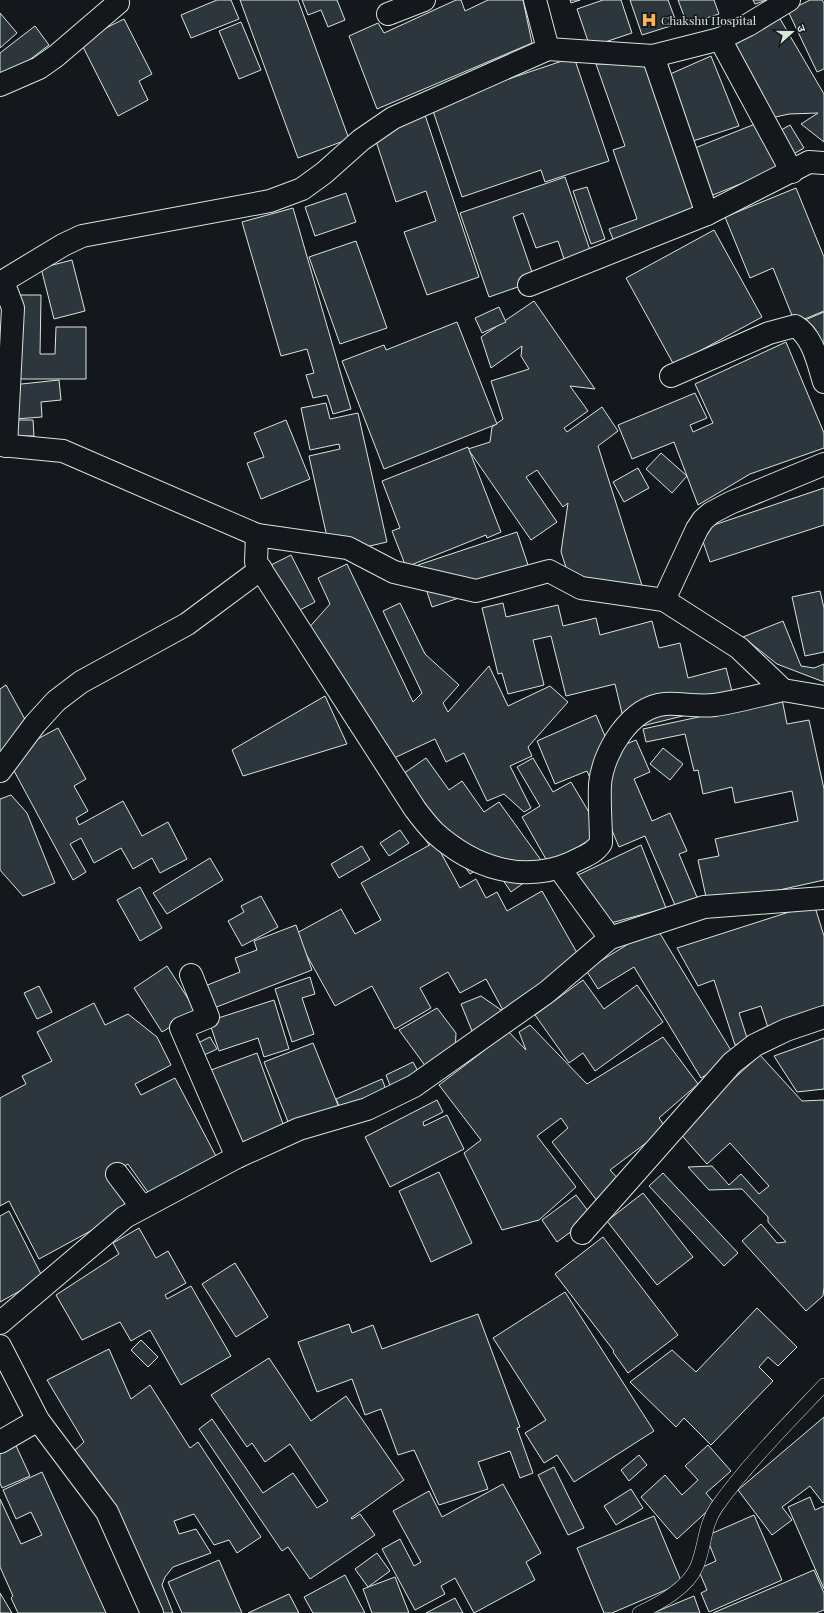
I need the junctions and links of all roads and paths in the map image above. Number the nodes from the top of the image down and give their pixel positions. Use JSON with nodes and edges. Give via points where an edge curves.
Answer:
{"nodes":[{"id":1,"x":424,"y":0,"type":"edge"},
{"id":2,"x":535,"y":0,"type":"edge"},
{"id":3,"x":789,"y":0,"type":"edge"},
{"id":4,"x":118,"y":3,"type":"dead end"},
{"id":5,"x":388,"y":14,"type":"dead end"},
{"id":6,"x":720,"y":38,"type":"junction"},
{"id":7,"x":548,"y":49,"type":"junction"},
{"id":8,"x":653,"y":56,"type":"junction"},
{"id":9,"x":0,"y":85,"type":"edge"},
{"id":10,"x":824,"y":163,"type":"edge"},
{"id":11,"x":792,"y":172,"type":"junction"},
{"id":12,"x":707,"y":214,"type":"junction"},
{"id":13,"x":0,"y":284,"type":"edge"},
{"id":14,"x":529,"y":285,"type":"dead end"},
{"id":15,"x":671,"y":376,"type":"dead end"},
{"id":16,"x":824,"y":382,"type":"edge"},
{"id":17,"x":3,"y":446,"type":"edge"},
{"id":18,"x":824,"y":464,"type":"edge"},
{"id":19,"x":257,"y":535,"type":"junction"},
{"id":20,"x":261,"y":569,"type":"junction"},
{"id":21,"x":664,"y":600,"type":"junction"},
{"id":22,"x":783,"y":690,"type":"junction"},
{"id":23,"x":824,"y":697,"type":"edge"},
{"id":24,"x":0,"y":771,"type":"edge"},
{"id":25,"x":559,"y":868,"type":"junction"},
{"id":26,"x":824,"y":898,"type":"edge"},
{"id":27,"x":610,"y":938,"type":"junction"},
{"id":28,"x":191,"y":975,"type":"dead end"},
{"id":29,"x":824,"y":1017,"type":"edge"},
{"id":30,"x":237,"y":1157,"type":"junction"},
{"id":31,"x":117,"y":1174,"type":"dead end"},
{"id":32,"x":142,"y":1207,"type":"junction"},
{"id":33,"x":582,"y":1233,"type":"dead end"},
{"id":34,"x":0,"y":1323,"type":"edge"},
{"id":35,"x":0,"y":1346,"type":"edge"},
{"id":36,"x":824,"y":1385,"type":"edge"},
{"id":37,"x":38,"y":1420,"type":"junction"},
{"id":38,"x":0,"y":1442,"type":"edge"},
{"id":39,"x":152,"y":1613,"type":"edge"},
{"id":40,"x":639,"y":1613,"type":"edge"}],
"edges":[{"from":1,"to":5,"type":"street"},
{"from":2,"to":7,"type":"street"},
{"from":3,"to":6,"type":"street","via":[[748,25]]},
{"from":4,"to":9,"type":"street","via":[[39,68]]},
{"from":6,"to":8,"type":"street"},
{"from":6,"to":11,"type":"street"},
{"from":7,"to":8,"type":"street"},
{"from":7,"to":13,"type":"street","via":[[393,118],[361,140],[302,189],[270,201],[82,236]]},
{"from":8,"to":12,"type":"street"},
{"from":10,"to":11,"type":"street","via":[[809,162]]},
{"from":11,"to":12,"type":"street"},
{"from":12,"to":14,"type":"street"},
{"from":13,"to":17,"type":"street","via":[[7,292],[13,308]]},
{"from":15,"to":16,"type":"street","via":[[768,333],[794,326],[804,332]]},
{"from":17,"to":19,"type":"street","via":[[63,451]]},
{"from":18,"to":21,"type":"street","via":[[730,503],[707,516],[696,529]]},
{"from":19,"to":20,"type":"street","via":[[256,562]]},
{"from":19,"to":21,"type":"street","via":[[348,548],[394,572],[476,590],[549,571],[580,588]]},
{"from":20,"to":24,"type":"street","via":[[187,624],[81,682],[56,701],[35,724]]},
{"from":20,"to":25,"type":"street","via":[[392,776],[435,832],[460,852],[507,872],[528,873]]},
{"from":21,"to":22,"type":"street","via":[[740,648]]},
{"from":22,"to":23,"type":"street"},
{"from":22,"to":25,"type":"street","via":[[714,705],[665,704],[655,706],[634,717],[622,732],[604,766],[600,784],[601,842],[592,852]]},
{"from":25,"to":27,"type":"street"},
{"from":26,"to":27,"type":"street","via":[[704,907]]},
{"from":27,"to":30,"type":"street","via":[[548,992],[414,1086],[367,1109],[299,1129]]},
{"from":28,"to":30,"type":"street","via":[[208,1017],[181,1028]]},
{"from":29,"to":33,"type":"street","via":[[786,1030],[755,1045],[732,1063]]},
{"from":30,"to":32,"type":"street"},
{"from":31,"to":32,"type":"street"},
{"from":32,"to":34,"type":"street","via":[[125,1218]]},
{"from":35,"to":37,"type":"street"},
{"from":36,"to":40,"type":"lane","via":[[742,1476],[716,1509],[707,1524],[692,1576],[677,1590]]},
{"from":37,"to":38,"type":"street"},
{"from":37,"to":39,"type":"street","via":[[107,1512]]}]}
